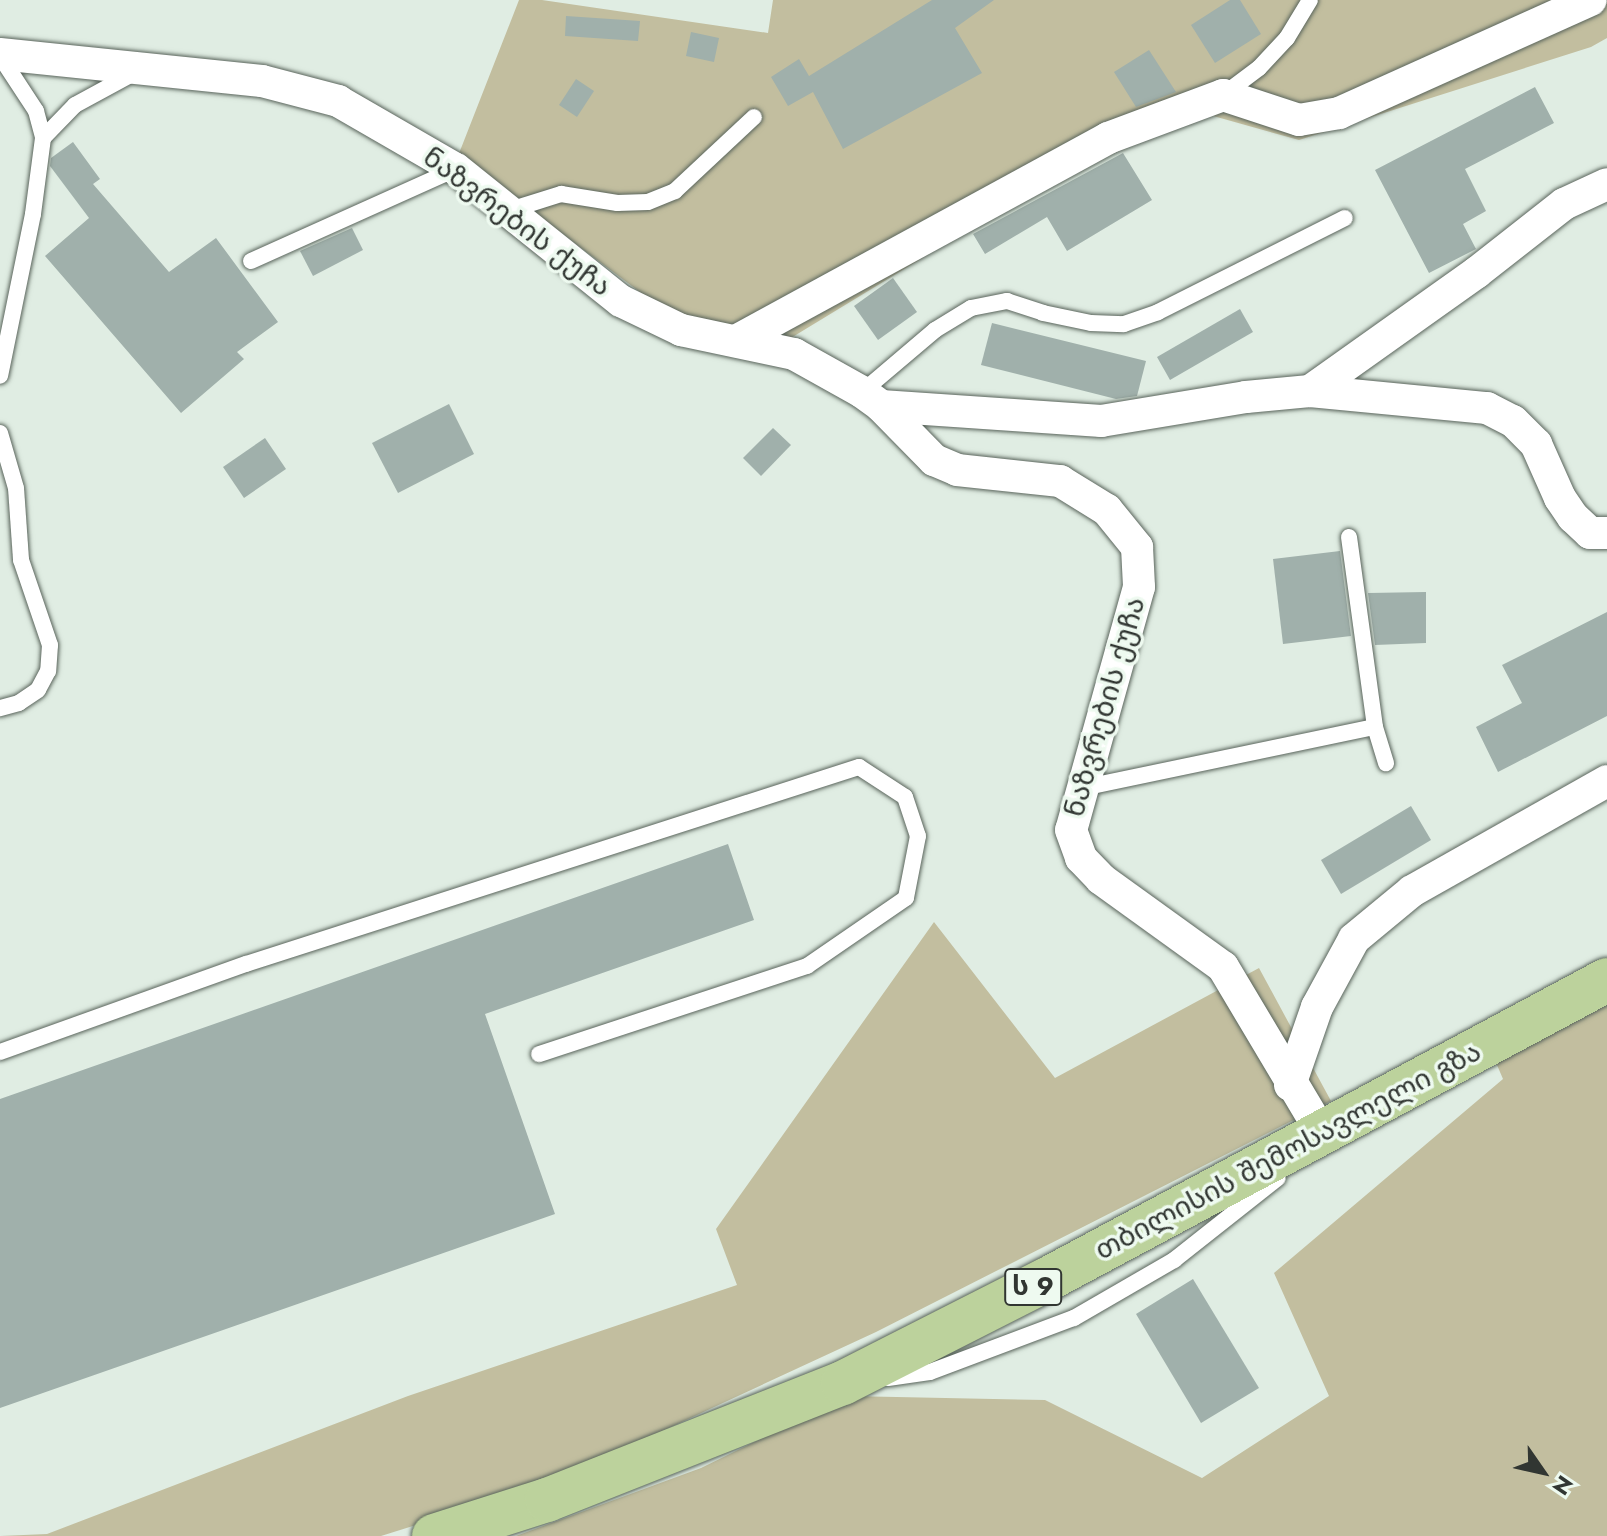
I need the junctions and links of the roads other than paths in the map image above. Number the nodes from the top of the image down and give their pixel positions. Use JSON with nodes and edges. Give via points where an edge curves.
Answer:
{"nodes":[{"id":1,"x":1310,"y":0,"type":"edge"},
{"id":2,"x":1591,"y":0,"type":"edge"},
{"id":3,"x":0,"y":55,"type":"edge"},
{"id":4,"x":138,"y":71,"type":"junction"},
{"id":5,"x":1223,"y":95,"type":"junction"},
{"id":6,"x":754,"y":117,"type":"dead end"},
{"id":7,"x":43,"y":138,"type":"junction"},
{"id":8,"x":456,"y":169,"type":"junction"},
{"id":9,"x":1607,"y":184,"type":"edge"},
{"id":10,"x":506,"y":212,"type":"junction"},
{"id":11,"x":1345,"y":218,"type":"dead end"},
{"id":12,"x":251,"y":261,"type":"dead end"},
{"id":13,"x":736,"y":341,"type":"junction"},
{"id":14,"x":0,"y":376,"type":"edge"},
{"id":15,"x":1310,"y":391,"type":"junction"},
{"id":16,"x":872,"y":399,"type":"junction"},
{"id":17,"x":0,"y":433,"type":"edge"},
{"id":18,"x":1607,"y":533,"type":"edge"},
{"id":19,"x":1349,"y":537,"type":"dead end"},
{"id":20,"x":0,"y":708,"type":"edge"},
{"id":21,"x":1375,"y":727,"type":"junction"},
{"id":22,"x":1386,"y":763,"type":"dead end"},
{"id":23,"x":1607,"y":781,"type":"edge"},
{"id":24,"x":1081,"y":788,"type":"junction"},
{"id":25,"x":1607,"y":980,"type":"edge"},
{"id":26,"x":0,"y":1052,"type":"edge"},
{"id":27,"x":539,"y":1054,"type":"dead end"},
{"id":28,"x":1290,"y":1085,"type":"junction"},
{"id":29,"x":1385,"y":1099,"type":"junction"},
{"id":30,"x":1322,"y":1133,"type":"junction"},
{"id":31,"x":843,"y":1383,"type":"junction"},
{"id":32,"x":434,"y":1536,"type":"edge"}],
"edges":[{"from":1,"to":5,"type":"lane","via":[[1287,38]]},
{"from":2,"to":5,"type":"street","via":[[1339,113],[1299,120]]},
{"from":3,"to":4,"type":"street","name":"ნაზვრების ქუჩა"},
{"from":3,"to":7,"type":"lane","via":[[36,111]]},
{"from":4,"to":7,"type":"lane","via":[[75,105]]},
{"from":4,"to":8,"type":"street","name":"ნაზვრების ქუჩა","via":[[262,81],[338,101]]},
{"from":5,"to":13,"type":"street","via":[[1108,138]]},
{"from":6,"to":10,"type":"lane","via":[[675,191],[648,202],[561,194]]},
{"from":7,"to":14,"type":"lane"},
{"from":8,"to":10,"type":"street","name":"ნაზვრების ქუჩა"},
{"from":8,"to":12,"type":"lane"},
{"from":9,"to":15,"type":"street","via":[[1564,204]]},
{"from":10,"to":13,"type":"street","name":"ნაზვრების ქუჩა","via":[[621,301],[681,330]]},
{"from":11,"to":16,"type":"lane","via":[[1124,324],[1091,323],[1007,301],[971,308],[935,330]]},
{"from":13,"to":16,"type":"street","name":"ნაზვრების ქუჩა","via":[[794,354]]},
{"from":15,"to":16,"type":"street","name":"ნაზვრების ქუჩა","via":[[1101,421]]},
{"from":15,"to":18,"type":"street","name":"ნაზვრების ქუჩა","via":[[1487,408],[1513,421],[1536,444],[1573,517],[1590,533]]},
{"from":16,"to":24,"type":"street","name":"ნაზვრების ქუჩა","via":[[934,460],[957,470],[1060,481],[1107,510],[1137,547],[1139,587]]},
{"from":17,"to":20,"type":"lane","via":[[16,488],[21,560],[50,645],[48,671],[38,690]]},
{"from":19,"to":21,"type":"lane"},
{"from":21,"to":22,"type":"lane"},
{"from":21,"to":24,"type":"lane"},
{"from":23,"to":28,"type":"street","via":[[1412,891],[1354,939],[1317,1007]]},
{"from":24,"to":28,"type":"street","name":"ნაზვრების ქუჩა","via":[[1071,830],[1081,858],[1101,879],[1223,967]]},
{"from":25,"to":29,"type":"highway","name":"თბილისის შემოსავლელი გზა","number":"ს 9"},
{"from":26,"to":27,"type":"lane","via":[[246,964],[859,767],[905,797],[918,836],[906,898],[807,966]]},
{"from":28,"to":30,"type":"street","name":"ნაზვრების ქუჩა"},
{"from":29,"to":30,"type":"highway","name":"თბილისის შემოსავლელი გზა","number":"ს 9"},
{"from":29,"to":31,"type":"lane","via":[[1225,1216],[1174,1260],[1074,1318],[930,1372]]},
{"from":30,"to":31,"type":"highway","name":"თბილისის შემოსავლელი გზა","number":"ს 9"},
{"from":31,"to":32,"type":"highway","name":"თბილისის შემოსავლელი გზა","number":"ს 9","via":[[547,1500]]}]}
